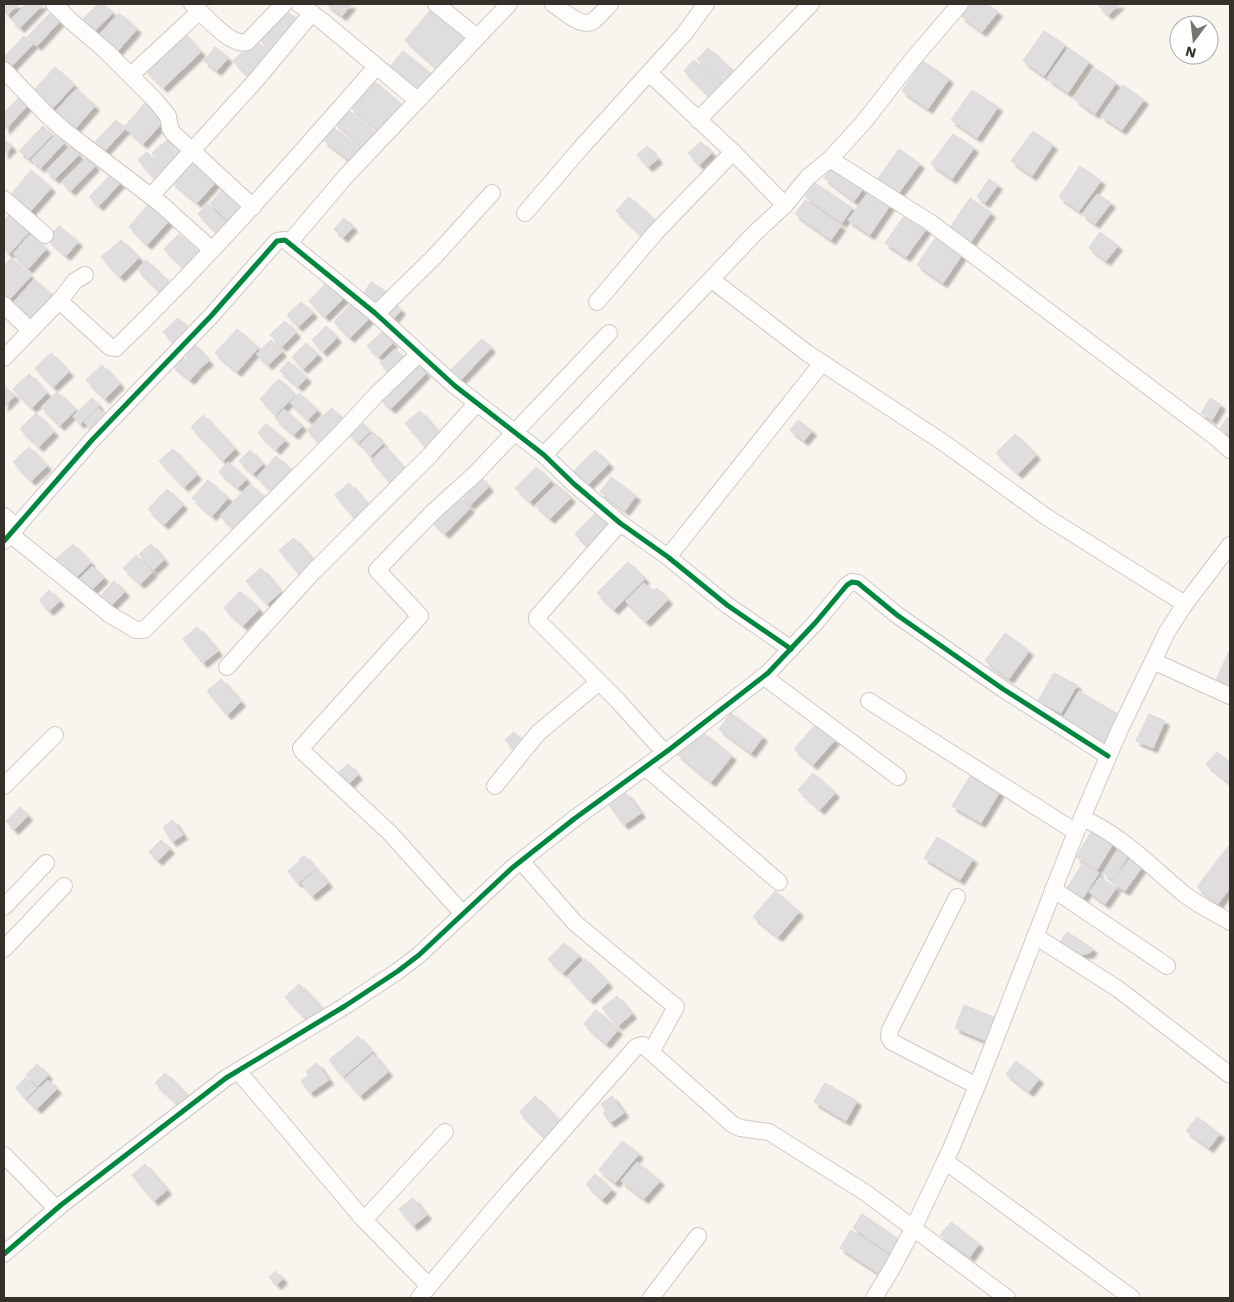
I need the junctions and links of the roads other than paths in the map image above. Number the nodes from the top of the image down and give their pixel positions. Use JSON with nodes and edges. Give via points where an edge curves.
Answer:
{"nodes":[{"id":1,"x":54,"y":4,"type":"edge"},
{"id":2,"x":284,"y":4,"type":"edge"},
{"id":3,"x":436,"y":4,"type":"edge"},
{"id":4,"x":553,"y":4,"type":"edge"},
{"id":5,"x":610,"y":4,"type":"edge"},
{"id":6,"x":706,"y":4,"type":"edge"},
{"id":7,"x":810,"y":4,"type":"edge"},
{"id":8,"x":960,"y":4,"type":"edge"},
{"id":9,"x":504,"y":5,"type":"edge"},
{"id":10,"x":196,"y":8,"type":"edge"},
{"id":11,"x":305,"y":9,"type":"edge"},
{"id":12,"x":477,"y":37,"type":"junction"},
{"id":13,"x":376,"y":67,"type":"junction"},
{"id":14,"x":4,"y":70,"type":"edge"},
{"id":15,"x":649,"y":73,"type":"junction"},
{"id":16,"x":131,"y":76,"type":"junction"},
{"id":17,"x":416,"y":100,"type":"junction"},
{"id":18,"x":698,"y":120,"type":"junction"},
{"id":19,"x":192,"y":152,"type":"junction"},
{"id":20,"x":733,"y":152,"type":"junction"},
{"id":21,"x":830,"y":159,"type":"junction"},
{"id":22,"x":492,"y":193,"type":"dead end"},
{"id":23,"x":151,"y":196,"type":"junction"},
{"id":24,"x":4,"y":199,"type":"edge"},
{"id":25,"x":785,"y":204,"type":"junction"},
{"id":26,"x":253,"y":207,"type":"junction"},
{"id":27,"x":526,"y":213,"type":"dead end"},
{"id":28,"x":45,"y":235,"type":"dead end"},
{"id":29,"x":289,"y":243,"type":"junction"},
{"id":30,"x":212,"y":250,"type":"junction"},
{"id":31,"x":85,"y":275,"type":"dead end"},
{"id":32,"x":712,"y":280,"type":"junction"},
{"id":33,"x":61,"y":299,"type":"junction"},
{"id":34,"x":596,"y":302,"type":"dead end"},
{"id":35,"x":4,"y":305,"type":"edge"},
{"id":36,"x":376,"y":314,"type":"junction"},
{"id":37,"x":30,"y":330,"type":"junction"},
{"id":38,"x":609,"y":333,"type":"dead end"},
{"id":39,"x":419,"y":354,"type":"junction"},
{"id":40,"x":4,"y":358,"type":"edge"},
{"id":41,"x":822,"y":363,"type":"junction"},
{"id":42,"x":477,"y":403,"type":"junction"},
{"id":43,"x":515,"y":433,"type":"junction"},
{"id":44,"x":1230,"y":450,"type":"edge"},
{"id":45,"x":544,"y":455,"type":"junction"},
{"id":46,"x":4,"y":516,"type":"edge"},
{"id":47,"x":620,"y":523,"type":"junction"},
{"id":48,"x":10,"y":534,"type":"edge"},
{"id":49,"x":1230,"y":545,"type":"edge"},
{"id":50,"x":668,"y":556,"type":"junction"},
{"id":51,"x":1185,"y":604,"type":"junction"},
{"id":52,"x":790,"y":649,"type":"junction"},
{"id":53,"x":1153,"y":661,"type":"junction"},
{"id":54,"x":227,"y":667,"type":"dead end"},
{"id":55,"x":764,"y":676,"type":"junction"},
{"id":56,"x":599,"y":682,"type":"junction"},
{"id":57,"x":1230,"y":696,"type":"edge"},
{"id":58,"x":869,"y":700,"type":"dead end"},
{"id":59,"x":55,"y":735,"type":"dead end"},
{"id":60,"x":665,"y":753,"type":"junction"},
{"id":61,"x":1108,"y":756,"type":"junction"},
{"id":62,"x":646,"y":768,"type":"junction"},
{"id":63,"x":898,"y":777,"type":"dead end"},
{"id":64,"x":4,"y":786,"type":"edge"},
{"id":65,"x":495,"y":786,"type":"dead end"},
{"id":66,"x":1079,"y":825,"type":"junction"},
{"id":67,"x":521,"y":861,"type":"junction"},
{"id":68,"x":46,"y":863,"type":"dead end"},
{"id":69,"x":779,"y":882,"type":"dead end"},
{"id":70,"x":64,"y":886,"type":"dead end"},
{"id":71,"x":1054,"y":889,"type":"junction"},
{"id":72,"x":7,"y":897,"type":"edge"},
{"id":73,"x":957,"y":897,"type":"dead end"},
{"id":74,"x":463,"y":914,"type":"junction"},
{"id":75,"x":1230,"y":922,"type":"edge"},
{"id":76,"x":1035,"y":936,"type":"junction"},
{"id":77,"x":4,"y":949,"type":"edge"},
{"id":78,"x":1167,"y":966,"type":"dead end"},
{"id":79,"x":651,"y":1052,"type":"junction"},
{"id":80,"x":238,"y":1071,"type":"junction"},
{"id":81,"x":1230,"y":1074,"type":"edge"},
{"id":82,"x":977,"y":1086,"type":"junction"},
{"id":83,"x":445,"y":1132,"type":"dead end"},
{"id":84,"x":4,"y":1155,"type":"edge"},
{"id":85,"x":945,"y":1161,"type":"junction"},
{"id":86,"x":57,"y":1209,"type":"junction"},
{"id":87,"x":364,"y":1220,"type":"junction"},
{"id":88,"x":914,"y":1227,"type":"junction"},
{"id":89,"x":698,"y":1236,"type":"dead end"},
{"id":90,"x":4,"y":1254,"type":"edge"},
{"id":91,"x":424,"y":1292,"type":"edge"},
{"id":92,"x":651,"y":1298,"type":"edge"},
{"id":93,"x":874,"y":1298,"type":"edge"},
{"id":94,"x":1007,"y":1298,"type":"edge"},
{"id":95,"x":1132,"y":1298,"type":"edge"}],
"edges":[{"from":1,"to":16,"type":"street"},
{"from":2,"to":10,"type":"street","via":[[242,44],[230,39]]},
{"from":3,"to":12,"type":"street"},
{"from":4,"to":5,"type":"street","via":[[578,22],[588,23]]},
{"from":6,"to":15,"type":"street"},
{"from":7,"to":18,"type":"street"},
{"from":8,"to":21,"type":"street"},
{"from":9,"to":12,"type":"street"},
{"from":10,"to":16,"type":"street"},
{"from":11,"to":13,"type":"street"},
{"from":11,"to":19,"type":"street","via":[[257,79]]},
{"from":12,"to":17,"type":"street"},
{"from":13,"to":17,"type":"street"},
{"from":13,"to":26,"type":"street"},
{"from":14,"to":23,"type":"street","via":[[54,122]]},
{"from":15,"to":18,"type":"street"},
{"from":15,"to":27,"type":"street"},
{"from":16,"to":19,"type":"street","via":[[168,116],[173,134]]},
{"from":17,"to":29,"type":"street"},
{"from":18,"to":20,"type":"street"},
{"from":19,"to":23,"type":"street"},
{"from":19,"to":26,"type":"street"},
{"from":20,"to":25,"type":"street"},
{"from":20,"to":34,"type":"street","via":[[656,232]]},
{"from":21,"to":25,"type":"street","via":[[808,177]]},
{"from":21,"to":44,"type":"street","via":[[930,223]]},
{"from":22,"to":36,"type":"street"},
{"from":23,"to":30,"type":"street"},
{"from":24,"to":28,"type":"street"},
{"from":25,"to":32,"type":"street"},
{"from":26,"to":30,"type":"street"},
{"from":29,"to":36,"type":"street"},
{"from":29,"to":48,"type":"street","via":[[276,241]]},
{"from":30,"to":33,"type":"street","via":[[116,348],[110,347]]},
{"from":31,"to":33,"type":"street","via":[[75,281]]},
{"from":32,"to":41,"type":"street"},
{"from":32,"to":45,"type":"street"},
{"from":33,"to":37,"type":"street"},
{"from":35,"to":37,"type":"street"},
{"from":36,"to":39,"type":"street"},
{"from":37,"to":40,"type":"street"},
{"from":38,"to":43,"type":"street"},
{"from":39,"to":42,"type":"street"},
{"from":39,"to":48,"type":"street","via":[[144,630],[136,630],[109,614]]},
{"from":41,"to":50,"type":"street"},
{"from":41,"to":51,"type":"street","via":[[944,443],[1045,516]]},
{"from":42,"to":43,"type":"street"},
{"from":42,"to":54,"type":"street"},
{"from":43,"to":45,"type":"street"},
{"from":43,"to":74,"type":"street","via":[[377,570],[420,616],[301,750],[399,843]]},
{"from":45,"to":47,"type":"street"},
{"from":46,"to":48,"type":"street"},
{"from":47,"to":50,"type":"street"},
{"from":47,"to":56,"type":"street","via":[[536,618]]},
{"from":49,"to":51,"type":"street"},
{"from":50,"to":52,"type":"street","via":[[727,605]]},
{"from":51,"to":53,"type":"street"},
{"from":52,"to":55,"type":"street"},
{"from":52,"to":61,"type":"street","via":[[847,585],[858,583],[897,615],[1002,688]]},
{"from":53,"to":57,"type":"street"},
{"from":53,"to":61,"type":"street"},
{"from":55,"to":60,"type":"street"},
{"from":55,"to":63,"type":"street"},
{"from":56,"to":60,"type":"street"},
{"from":56,"to":65,"type":"street","via":[[538,733]]},
{"from":58,"to":66,"type":"street"},
{"from":59,"to":64,"type":"street"},
{"from":60,"to":62,"type":"street"},
{"from":61,"to":66,"type":"street"},
{"from":62,"to":67,"type":"street"},
{"from":62,"to":69,"type":"street"},
{"from":66,"to":71,"type":"street"},
{"from":66,"to":75,"type":"street","via":[[1103,827],[1190,898]]},
{"from":67,"to":74,"type":"street"},
{"from":67,"to":79,"type":"street","via":[[575,922],[676,1007]]},
{"from":68,"to":72,"type":"street"},
{"from":70,"to":77,"type":"street"},
{"from":71,"to":76,"type":"street"},
{"from":71,"to":78,"type":"street"},
{"from":73,"to":82,"type":"street","via":[[889,1036],[892,1042]]},
{"from":74,"to":80,"type":"street","via":[[398,971]]},
{"from":76,"to":81,"type":"street","via":[[1118,989]]},
{"from":76,"to":82,"type":"street"},
{"from":79,"to":88,"type":"street","via":[[732,1124],[769,1132]]},
{"from":79,"to":91,"type":"street","via":[[643,1045],[636,1047]]},
{"from":80,"to":86,"type":"street"},
{"from":80,"to":87,"type":"street"},
{"from":82,"to":85,"type":"street"},
{"from":83,"to":87,"type":"street"},
{"from":84,"to":86,"type":"street"},
{"from":85,"to":88,"type":"street"},
{"from":85,"to":95,"type":"street"},
{"from":86,"to":90,"type":"street"},
{"from":87,"to":91,"type":"street"},
{"from":88,"to":93,"type":"street"},
{"from":88,"to":94,"type":"street"},
{"from":89,"to":92,"type":"street"}]}
